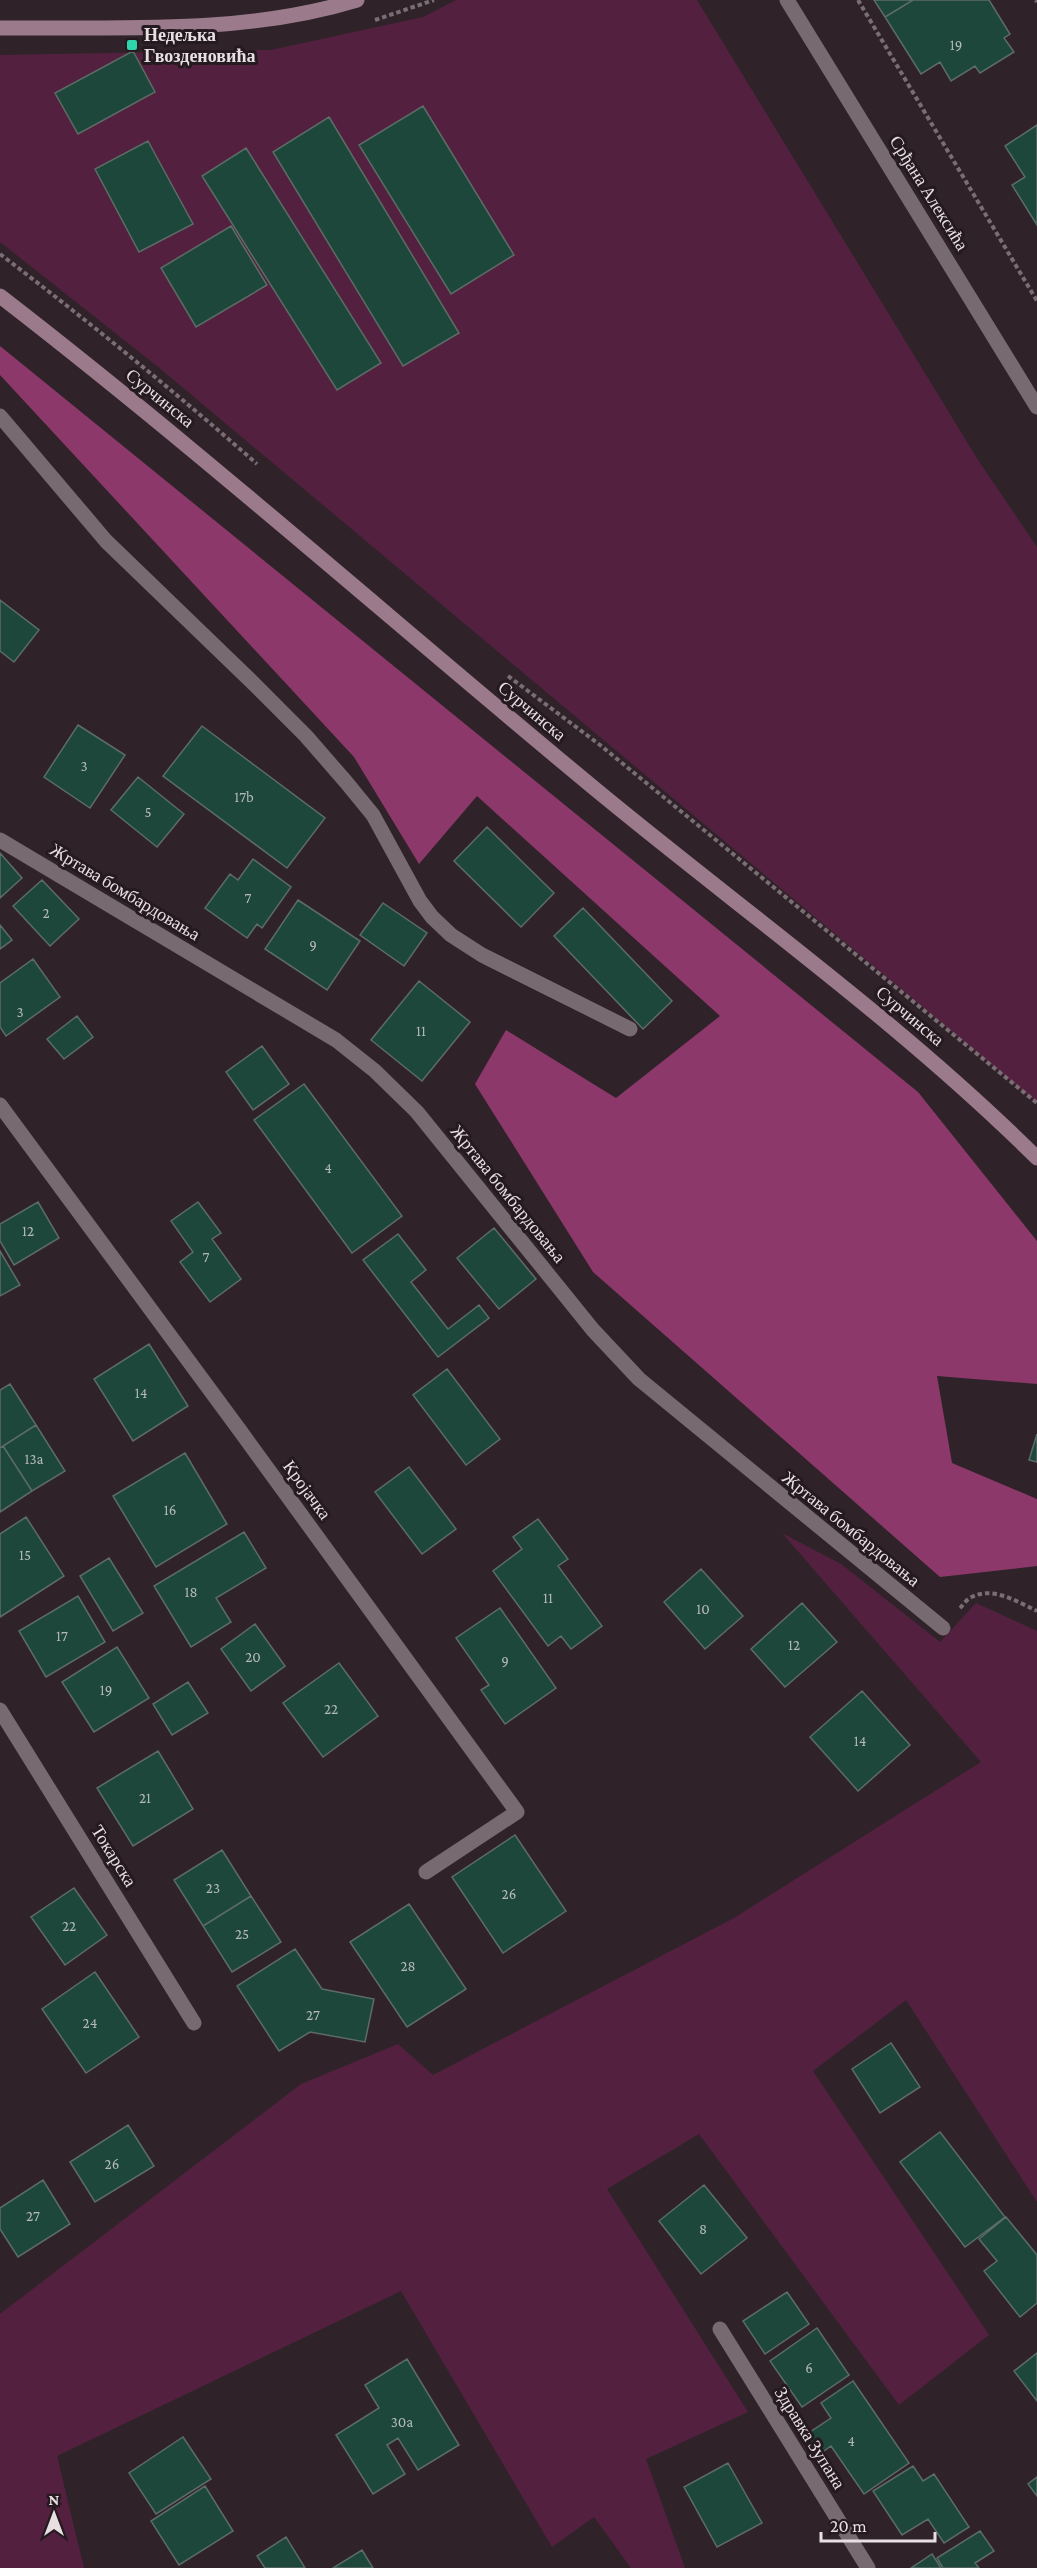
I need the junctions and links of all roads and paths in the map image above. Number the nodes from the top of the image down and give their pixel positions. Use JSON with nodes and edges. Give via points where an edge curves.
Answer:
{"nodes":[{"id":1,"x":357,"y":0,"type":"edge"},
{"id":2,"x":788,"y":0,"type":"edge"},
{"id":3,"x":858,"y":0,"type":"edge"},
{"id":4,"x":0,"y":28,"type":"edge"},
{"id":5,"x":0,"y":254,"type":"edge"},
{"id":6,"x":0,"y":296,"type":"edge"},
{"id":7,"x":1037,"y":301,"type":"edge"},
{"id":8,"x":1037,"y":407,"type":"edge"},
{"id":9,"x":0,"y":416,"type":"edge"},
{"id":10,"x":265,"y":471,"type":"dead end"},
{"id":11,"x":501,"y":672,"type":"dead end"},
{"id":12,"x":0,"y":840,"type":"edge"},
{"id":13,"x":630,"y":1029,"type":"dead end"},
{"id":14,"x":1037,"y":1103,"type":"edge"},
{"id":15,"x":0,"y":1105,"type":"edge"},
{"id":16,"x":1037,"y":1158,"type":"edge"},
{"id":17,"x":969,"y":1598,"type":"dead end"},
{"id":18,"x":1037,"y":1611,"type":"edge"},
{"id":19,"x":943,"y":1628,"type":"dead end"},
{"id":20,"x":0,"y":1710,"type":"edge"},
{"id":21,"x":426,"y":1872,"type":"dead end"},
{"id":22,"x":194,"y":2023,"type":"dead end"},
{"id":23,"x":720,"y":2329,"type":"dead end"},
{"id":24,"x":868,"y":2568,"type":"edge"}],
"edges":[{"from":1,"to":4,"type":"main road","via":[[247,22]]},
{"from":2,"to":8,"type":"street","name":"Срђана Алексића"},
{"from":3,"to":7,"type":"path"},
{"from":5,"to":10,"type":"path","via":[[187,402]]},
{"from":6,"to":16,"type":"main road","name":"Сурчинска","via":[[169,430],[692,869],[885,1019]]},
{"from":9,"to":13,"type":"street","via":[[106,541],[258,687],[346,782],[378,823],[432,917],[482,955]]},
{"from":11,"to":14,"type":"path","via":[[600,745]]},
{"from":12,"to":19,"type":"street","name":"Жртава бомбардовања","via":[[327,1035],[375,1071],[417,1112],[593,1330],[639,1380]]},
{"from":15,"to":21,"type":"street","name":"Кројачка","via":[[516,1812]]},
{"from":17,"to":18,"type":"path","via":[[989,1592]]},
{"from":20,"to":22,"type":"street","name":"Токарска"},
{"from":23,"to":24,"type":"street","name":"Здравка Зупана"}]}
